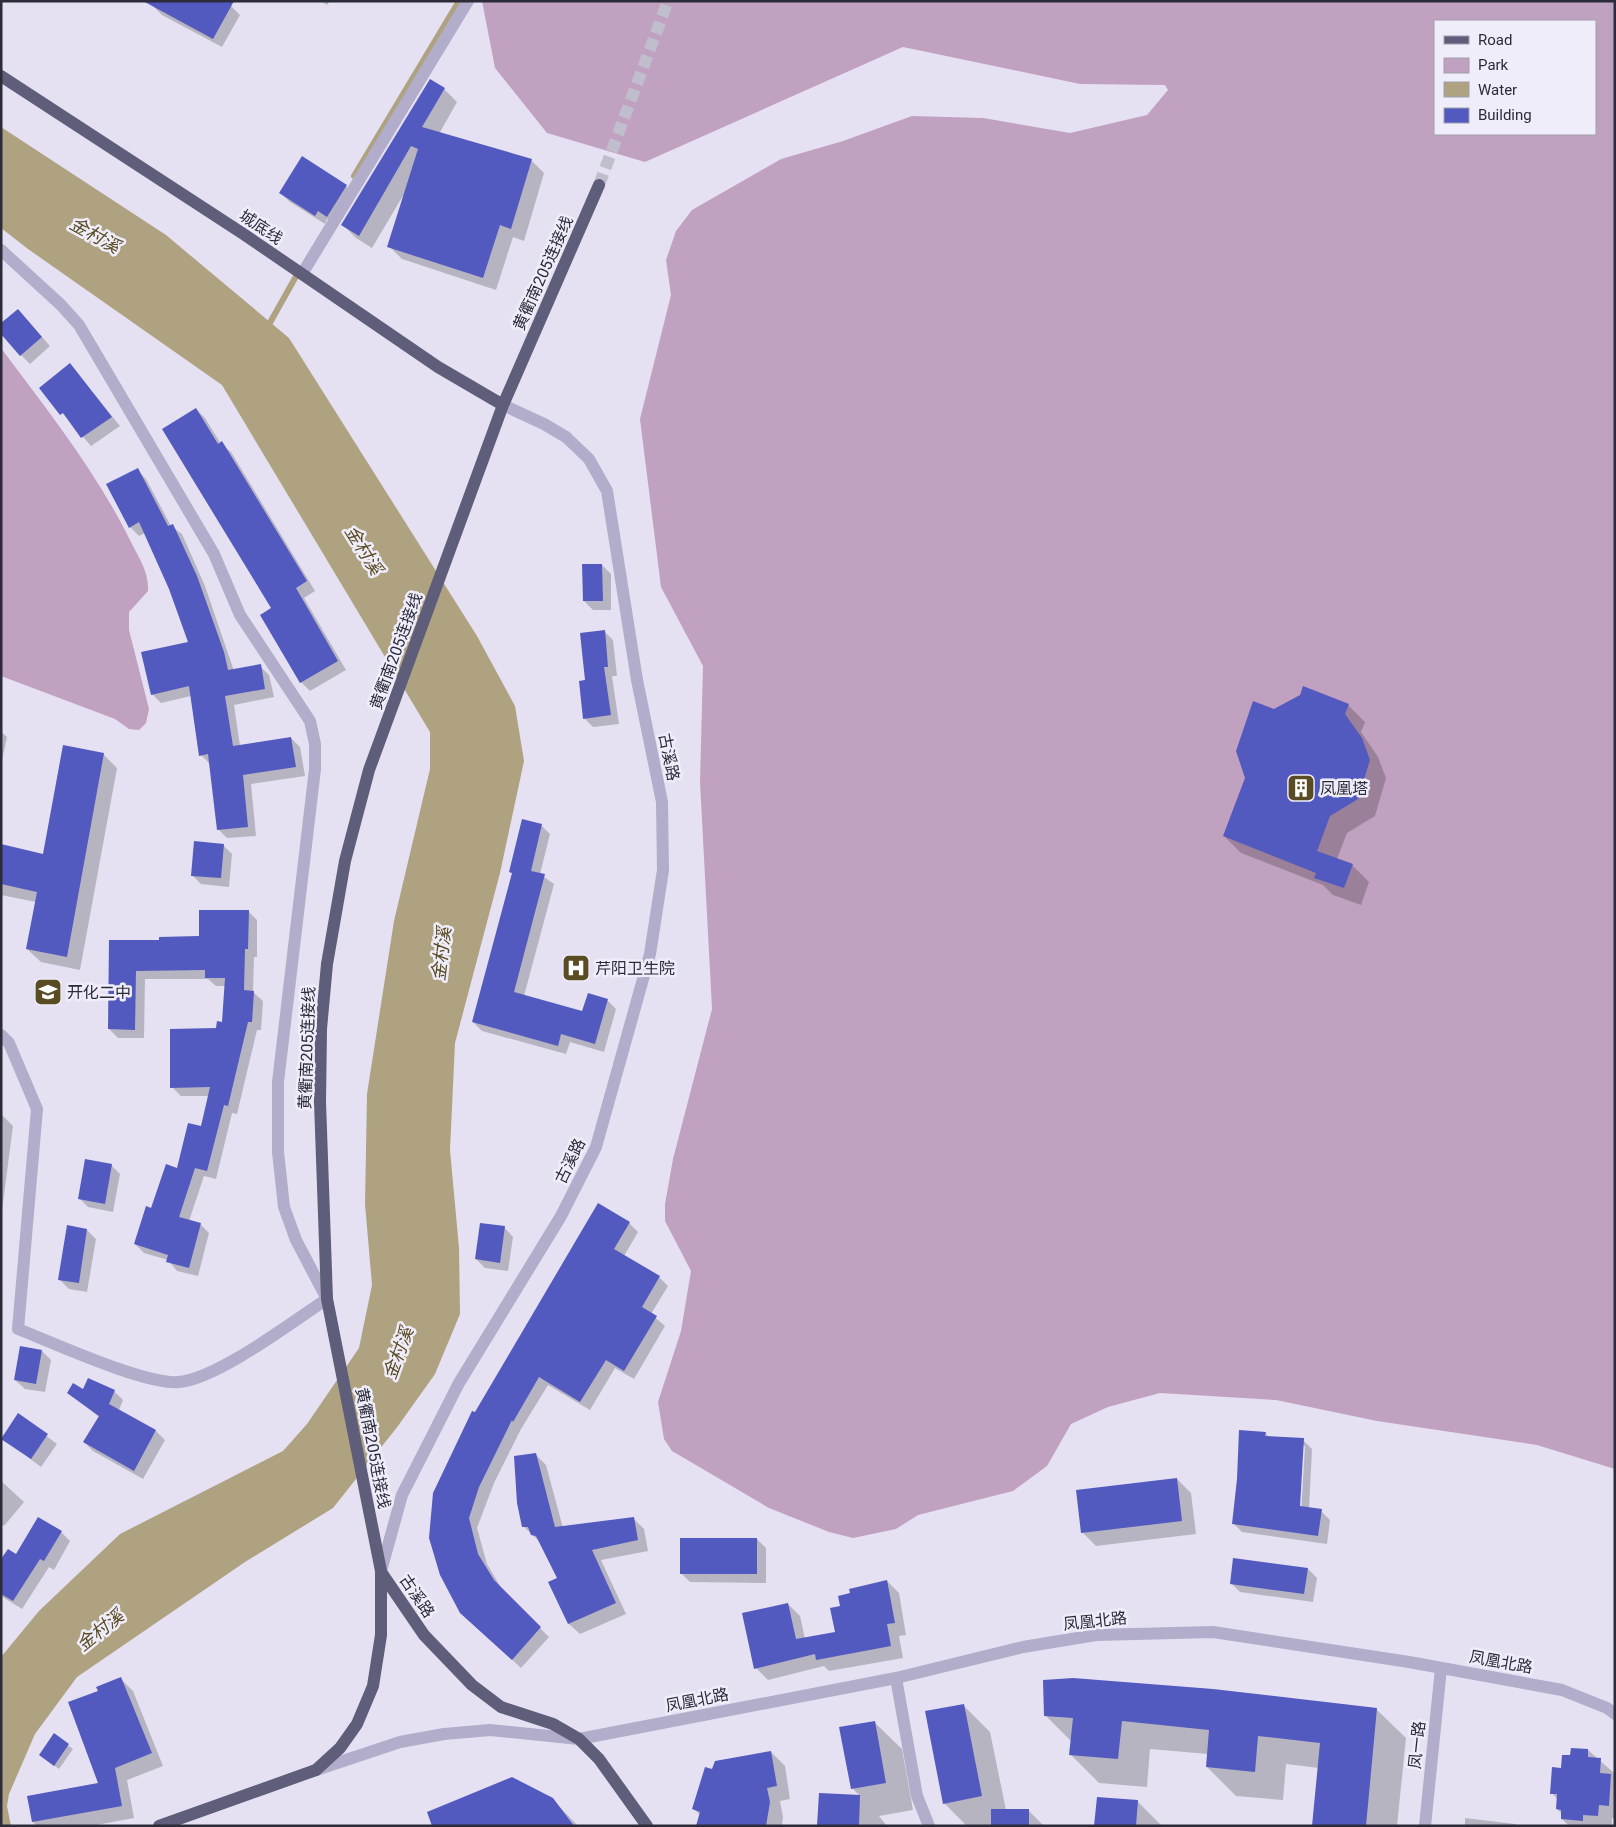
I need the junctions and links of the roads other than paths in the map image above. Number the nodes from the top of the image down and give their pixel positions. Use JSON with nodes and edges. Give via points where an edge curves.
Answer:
{"nodes":[{"id":1,"x":468,"y":1,"type":"edge"},
{"id":2,"x":1,"y":76,"type":"edge"},
{"id":3,"x":599,"y":185,"type":"tunnel mouth"},
{"id":4,"x":1,"y":250,"type":"edge"},
{"id":5,"x":302,"y":274,"type":"junction"},
{"id":6,"x":503,"y":405,"type":"junction"},
{"id":7,"x":1,"y":1035,"type":"edge"},
{"id":8,"x":327,"y":1299,"type":"junction"},
{"id":9,"x":381,"y":1571,"type":"junction"},
{"id":10,"x":1441,"y":1668,"type":"junction"},
{"id":11,"x":896,"y":1678,"type":"junction"},
{"id":12,"x":1615,"y":1714,"type":"edge"},
{"id":13,"x":579,"y":1739,"type":"junction"},
{"id":14,"x":316,"y":1770,"type":"junction"},
{"id":15,"x":159,"y":1826,"type":"edge"},
{"id":16,"x":647,"y":1826,"type":"edge"},
{"id":17,"x":929,"y":1826,"type":"edge"},
{"id":18,"x":1425,"y":1826,"type":"edge"}],
"edges":[{"from":1,"to":5,"type":"street"},
{"from":2,"to":5,"type":"main road","name":"城底线"},
{"from":3,"to":6,"type":"main road","name":"黄衢南205连接线"},
{"from":4,"to":8,"type":"street","via":[[79,325],[214,554],[240,615],[310,721],[316,744],[315,769],[278,1082],[278,1152],[284,1207],[296,1240]]},
{"from":5,"to":6,"type":"main road","name":"城底线","via":[[438,367]]},
{"from":6,"to":8,"type":"main road","name":"黄衢南205连接线","via":[[381,737],[344,861],[327,964],[321,1029],[320,1102]]},
{"from":6,"to":9,"type":"street","name":"古溪路","via":[[566,437],[588,459],[607,491],[637,680],[662,802],[663,870],[650,954],[596,1147],[561,1216],[458,1383],[402,1495]]},
{"from":7,"to":8,"type":"street","via":[[9,1043],[37,1109],[18,1329],[150,1379],[179,1382],[210,1375]]},
{"from":8,"to":9,"type":"main road","name":"黄衢南205连接线"},
{"from":9,"to":13,"type":"main road","name":"古溪路","via":[[424,1635],[472,1685],[501,1707],[553,1724]]},
{"from":9,"to":14,"type":"main road","name":"黄衢南205连接线","via":[[381,1635],[373,1686],[357,1724],[340,1748]]},
{"from":10,"to":11,"type":"street","name":"凤凰北路","via":[[1213,1632],[1158,1632],[1096,1635],[1023,1647]]},
{"from":10,"to":12,"type":"street","name":"凤凰北路","via":[[1562,1690]]},
{"from":10,"to":18,"type":"street","name":"凤一路"},
{"from":11,"to":13,"type":"street","name":"凤凰北路"},
{"from":11,"to":17,"type":"street","via":[[917,1796]]},
{"from":13,"to":14,"type":"street","name":"凤凰北路","via":[[490,1730],[444,1734],[400,1742]]},
{"from":13,"to":16,"type":"main road","name":"古溪路","via":[[599,1758]]},
{"from":14,"to":15,"type":"main road","name":"黄衢南205连接线"}]}
